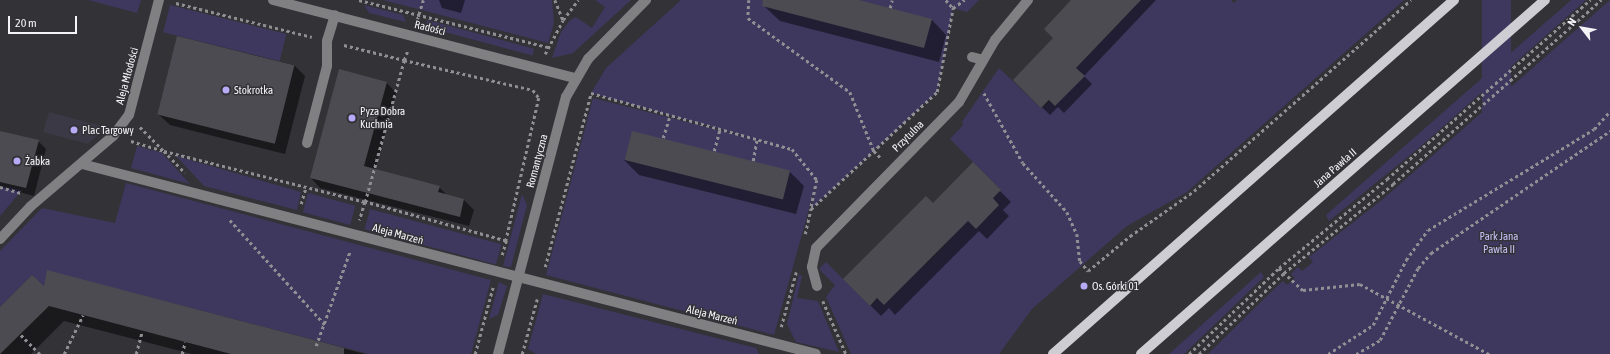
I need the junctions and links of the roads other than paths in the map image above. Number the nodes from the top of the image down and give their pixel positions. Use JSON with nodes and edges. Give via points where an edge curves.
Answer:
{"nodes":[{"id":1,"x":159,"y":0,"type":"edge"},
{"id":2,"x":277,"y":0,"type":"edge"},
{"id":3,"x":646,"y":0,"type":"edge"},
{"id":4,"x":1028,"y":0,"type":"edge"},
{"id":5,"x":1454,"y":0,"type":"edge"},
{"id":6,"x":1545,"y":0,"type":"edge"},
{"id":7,"x":335,"y":15,"type":"junction"},
{"id":8,"x":972,"y":57,"type":"dead end"},
{"id":9,"x":983,"y":60,"type":"junction"},
{"id":10,"x":575,"y":78,"type":"junction"},
{"id":11,"x":307,"y":143,"type":"dead end"},
{"id":12,"x":82,"y":164,"type":"junction"},
{"id":13,"x":0,"y":239,"type":"edge"},
{"id":14,"x":518,"y":278,"type":"junction"},
{"id":15,"x":817,"y":286,"type":"road end"},
{"id":16,"x":775,"y":344,"type":"junction"},
{"id":17,"x":498,"y":354,"type":"edge"},
{"id":18,"x":770,"y":354,"type":"edge"},
{"id":19,"x":816,"y":354,"type":"edge"},
{"id":20,"x":1053,"y":354,"type":"edge"},
{"id":21,"x":1141,"y":354,"type":"edge"}],
"edges":[{"from":1,"to":12,"type":"street","name":"Aleja Młodości","via":[[129,115],[113,136]]},
{"from":2,"to":7,"type":"street","name":"Radości"},
{"from":3,"to":10,"type":"street","name":"Romantyczna","via":[[588,59]]},
{"from":4,"to":9,"type":"street","name":"Przytulna"},
{"from":5,"to":20,"type":"main road"},
{"from":6,"to":21,"type":"main road","name":"Jana Pawła II"},
{"from":7,"to":10,"type":"street","name":"Radości"},
{"from":7,"to":11,"type":"street","via":[[327,41],[327,66]]},
{"from":8,"to":9,"type":"street"},
{"from":9,"to":15,"type":"street","name":"Przytulna","via":[[959,102],[816,248],[812,267]]},
{"from":10,"to":14,"type":"street","name":"Romantyczna","via":[[564,104]]},
{"from":12,"to":13,"type":"street","via":[[31,206]]},
{"from":12,"to":14,"type":"street","name":"Aleja Marzeń","via":[[211,200]]},
{"from":14,"to":16,"type":"street","name":"Aleja Marzeń"},
{"from":14,"to":17,"type":"street","name":"Romantyczna"},
{"from":16,"to":18,"type":"street"},
{"from":16,"to":19,"type":"street","name":"Aleja Marzeń"}]}
